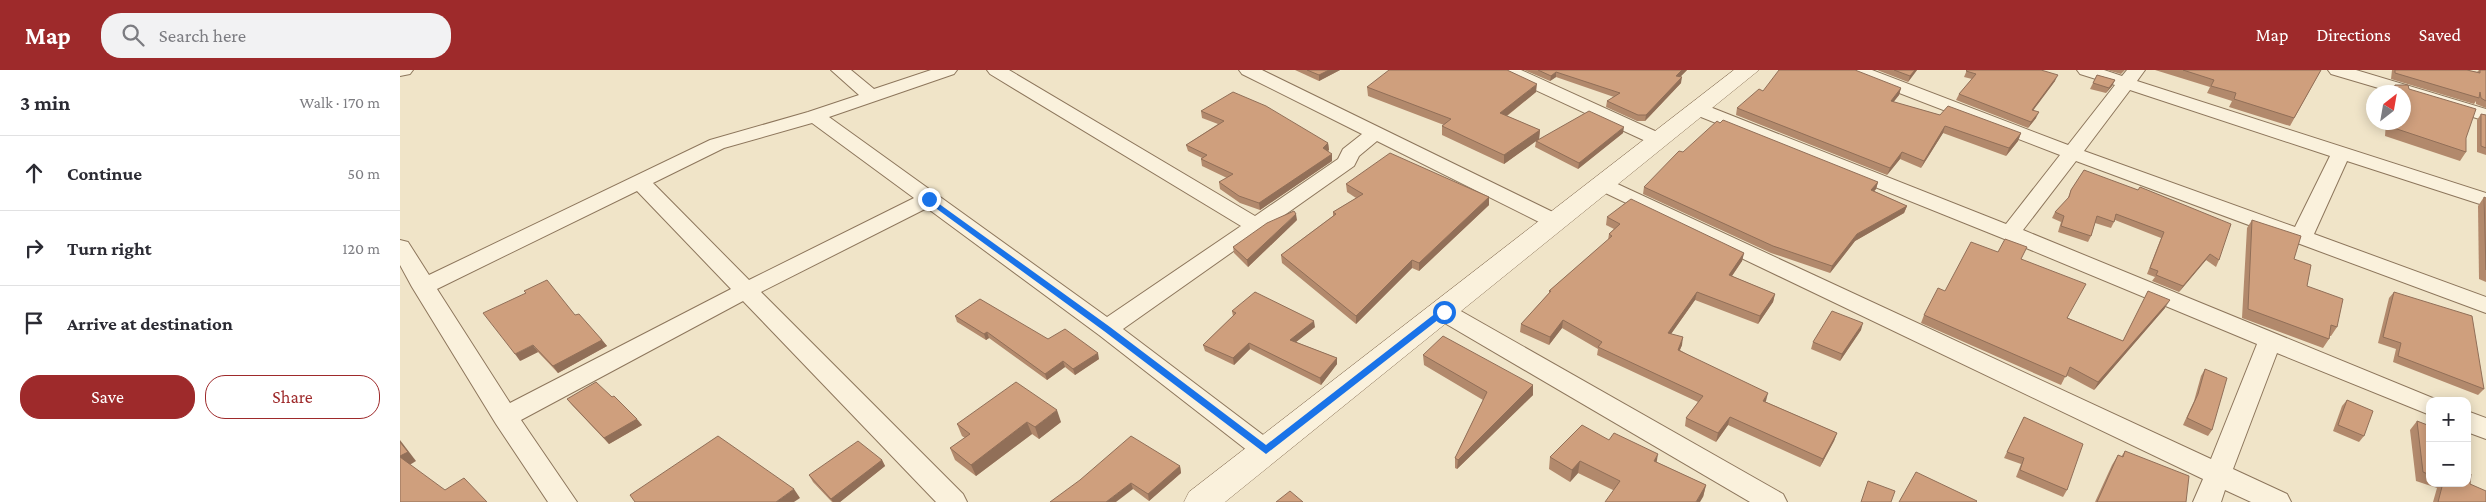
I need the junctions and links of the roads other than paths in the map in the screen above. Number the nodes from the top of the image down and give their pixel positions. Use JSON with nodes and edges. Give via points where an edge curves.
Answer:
{"nodes":[{"id":1,"x":404,"y":70,"type":"edge"},
{"id":2,"x":840,"y":70,"type":"edge"},
{"id":3,"x":948,"y":70,"type":"edge"},
{"id":4,"x":996,"y":70,"type":"edge"},
{"id":5,"x":1248,"y":70,"type":"edge"},
{"id":6,"x":1506,"y":70,"type":"edge"},
{"id":7,"x":1748,"y":70,"type":"edge"},
{"id":8,"x":1856,"y":70,"type":"edge"},
{"id":9,"x":2086,"y":70,"type":"edge"},
{"id":10,"x":2337,"y":70,"type":"edge"},
{"id":11,"x":400,"y":71,"type":"edge"},
{"id":12,"x":2131,"y":77,"type":"edge"},
{"id":13,"x":871,"y":96,"type":"junction"},
{"id":14,"x":1698,"y":110,"type":"junction"},
{"id":15,"x":2486,"y":115,"type":"edge"},
{"id":16,"x":814,"y":116,"type":"junction"},
{"id":17,"x":1377,"y":132,"type":"junction"},
{"id":18,"x":1659,"y":140,"type":"junction"},
{"id":19,"x":2072,"y":153,"type":"junction"},
{"id":20,"x":2340,"y":155,"type":"junction"},
{"id":21,"x":640,"y":182,"type":"junction"},
{"id":22,"x":1604,"y":186,"type":"junction"},
{"id":23,"x":929,"y":199,"type":"junction"},
{"id":24,"x":2486,"y":200,"type":"edge"},
{"id":25,"x":1556,"y":222,"type":"junction"},
{"id":26,"x":1256,"y":226,"type":"junction"},
{"id":27,"x":2010,"y":233,"type":"junction"},
{"id":28,"x":2301,"y":238,"type":"junction"},
{"id":29,"x":403,"y":258,"type":"edge"},
{"id":30,"x":423,"y":287,"type":"junction"},
{"id":31,"x":746,"y":291,"type":"junction"},
{"id":32,"x":2486,"y":305,"type":"edge"},
{"id":33,"x":1444,"y":312,"type":"junction"},
{"id":34,"x":1107,"y":329,"type":"junction"},
{"id":35,"x":2270,"y":341,"type":"junction"},
{"id":36,"x":2426,"y":404,"type":"edge"},
{"id":37,"x":505,"y":417,"type":"junction"},
{"id":38,"x":2471,"y":423,"type":"edge"},
{"id":39,"x":2486,"y":429,"type":"edge"},
{"id":40,"x":1266,"y":450,"type":"junction"},
{"id":41,"x":2218,"y":475,"type":"junction"},
{"id":42,"x":563,"y":502,"type":"edge"},
{"id":43,"x":953,"y":502,"type":"edge"},
{"id":44,"x":1202,"y":502,"type":"edge"},
{"id":45,"x":1773,"y":502,"type":"edge"},
{"id":46,"x":2207,"y":502,"type":"edge"},
{"id":47,"x":2277,"y":502,"type":"edge"}],
"edges":[{"from":1,"to":11,"type":"street"},
{"from":2,"to":13,"type":"street"},
{"from":3,"to":13,"type":"street"},
{"from":4,"to":26,"type":"street"},
{"from":5,"to":17,"type":"street"},
{"from":6,"to":18,"type":"street"},
{"from":7,"to":14,"type":"street"},
{"from":8,"to":19,"type":"street"},
{"from":9,"to":12,"type":"street"},
{"from":10,"to":15,"type":"street"},
{"from":12,"to":19,"type":"street"},
{"from":12,"to":20,"type":"street"},
{"from":13,"to":16,"type":"street"},
{"from":14,"to":18,"type":"street"},
{"from":14,"to":27,"type":"street"},
{"from":16,"to":21,"type":"street","via":[[717,144]]},
{"from":16,"to":23,"type":"street"},
{"from":17,"to":25,"type":"street"},
{"from":17,"to":26,"type":"street","via":[[1350,153],[1347,162]]},
{"from":18,"to":22,"type":"street"},
{"from":19,"to":27,"type":"street"},
{"from":19,"to":28,"type":"street"},
{"from":20,"to":24,"type":"street"},
{"from":20,"to":28,"type":"street"},
{"from":21,"to":30,"type":"street"},
{"from":21,"to":31,"type":"street"},
{"from":22,"to":25,"type":"street"},
{"from":22,"to":41,"type":"street"},
{"from":23,"to":31,"type":"street"},
{"from":23,"to":34,"type":"street"},
{"from":25,"to":33,"type":"street"},
{"from":26,"to":34,"type":"street"},
{"from":27,"to":35,"type":"street"},
{"from":28,"to":32,"type":"street"},
{"from":29,"to":30,"type":"street"},
{"from":30,"to":37,"type":"street"},
{"from":31,"to":37,"type":"street"},
{"from":31,"to":43,"type":"street"},
{"from":33,"to":40,"type":"street"},
{"from":33,"to":45,"type":"street"},
{"from":34,"to":40,"type":"street"},
{"from":35,"to":36,"type":"street"},
{"from":35,"to":41,"type":"street"},
{"from":37,"to":42,"type":"street"},
{"from":38,"to":39,"type":"street"},
{"from":40,"to":44,"type":"street"},
{"from":41,"to":46,"type":"street"},
{"from":41,"to":47,"type":"street"}]}
